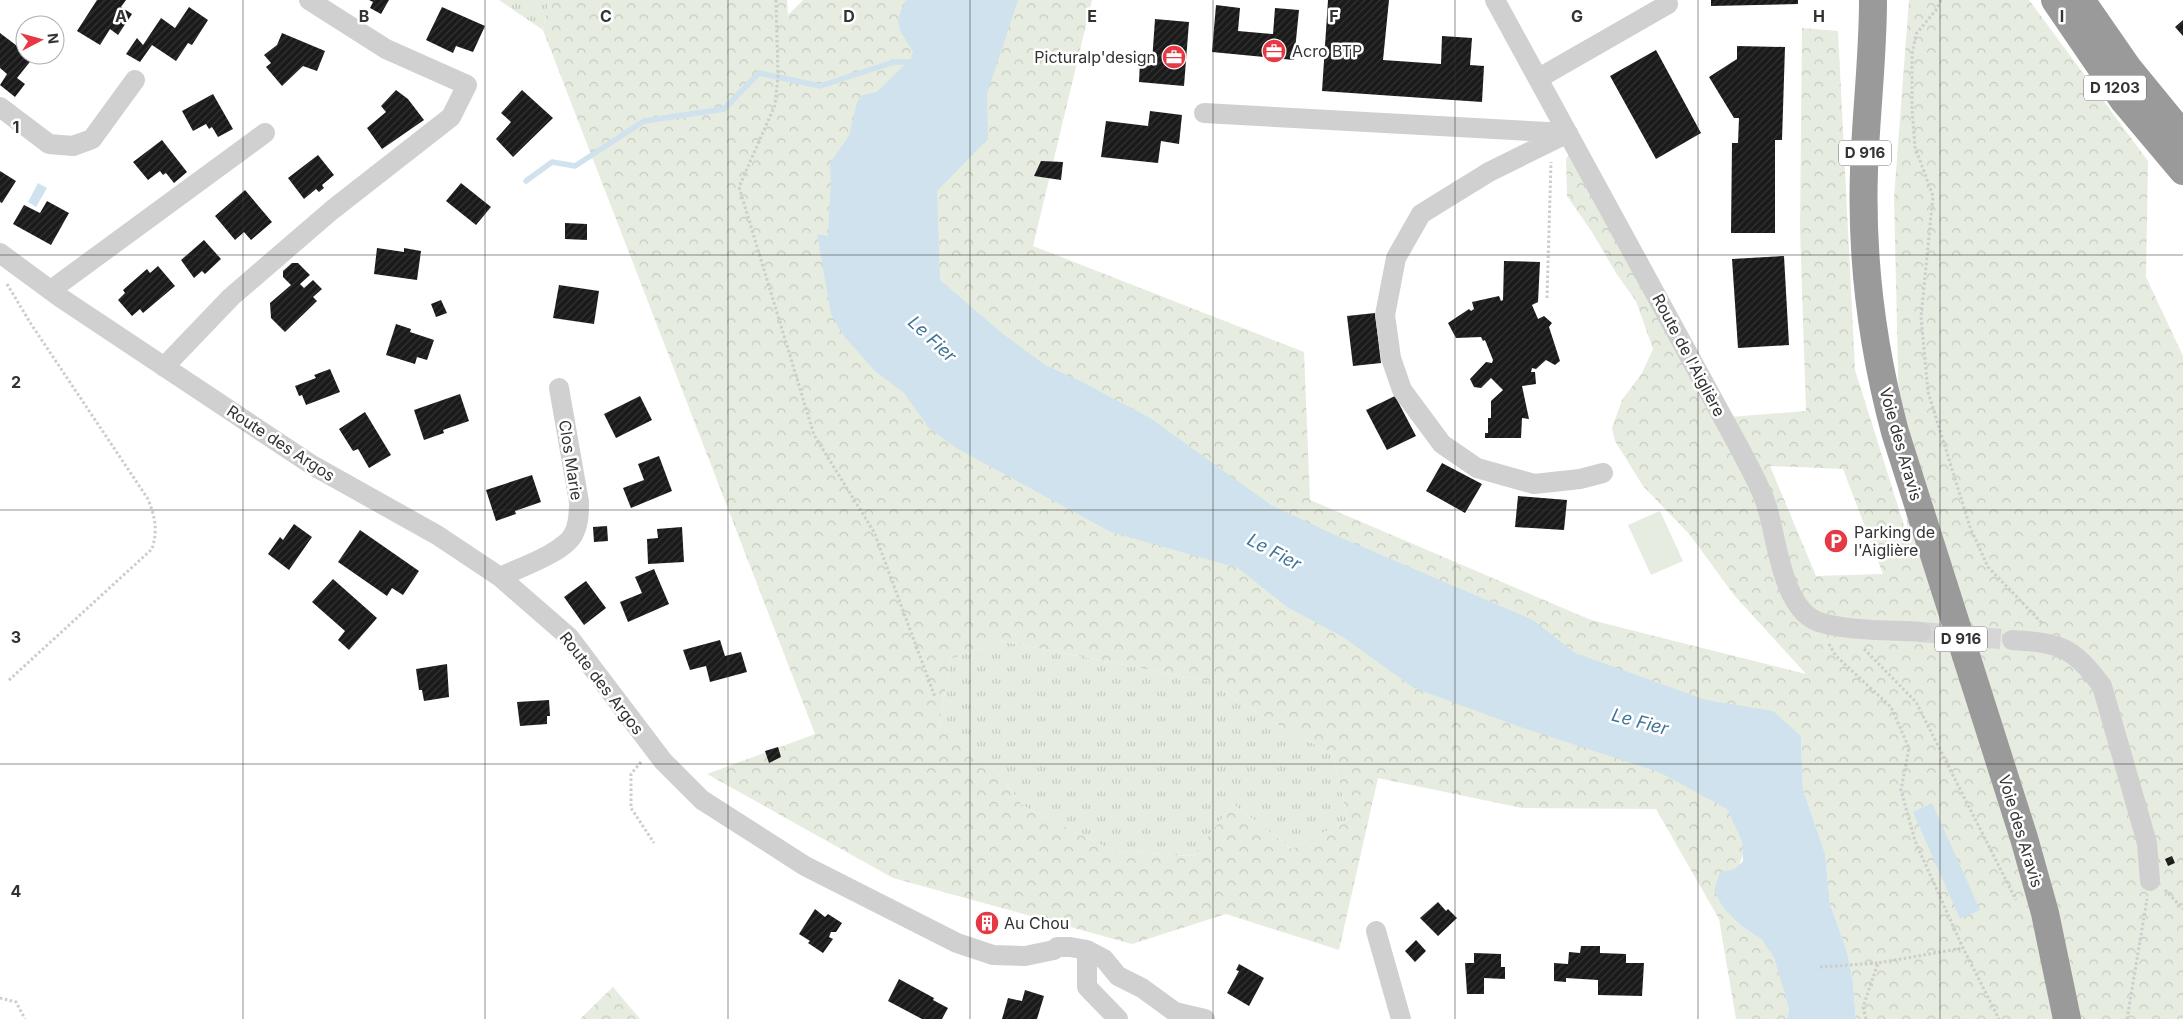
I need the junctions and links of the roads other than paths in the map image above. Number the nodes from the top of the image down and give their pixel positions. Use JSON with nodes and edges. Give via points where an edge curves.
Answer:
{"nodes":[{"id":1,"x":309,"y":0,"type":"edge"},
{"id":2,"x":1495,"y":0,"type":"edge"},
{"id":3,"x":1667,"y":0,"type":"edge"},
{"id":4,"x":1873,"y":0,"type":"edge"},
{"id":5,"x":2055,"y":0,"type":"edge"},
{"id":6,"x":2081,"y":0,"type":"edge"},
{"id":7,"x":1538,"y":78,"type":"junction"},
{"id":8,"x":135,"y":80,"type":"dead end"},
{"id":9,"x":0,"y":107,"type":"edge"},
{"id":10,"x":1204,"y":113,"type":"dead end"},
{"id":11,"x":265,"y":133,"type":"dead end"},
{"id":12,"x":2183,"y":136,"type":"edge"},
{"id":13,"x":1560,"y":137,"type":"junction"},
{"id":14,"x":2183,"y":171,"type":"edge"},
{"id":15,"x":287,"y":230,"type":"dead end"},
{"id":16,"x":0,"y":254,"type":"edge"},
{"id":17,"x":51,"y":290,"type":"junction"},
{"id":18,"x":158,"y":362,"type":"junction"},
{"id":19,"x":559,"y":388,"type":"dead end"},
{"id":20,"x":1603,"y":473,"type":"dead end"},
{"id":21,"x":500,"y":577,"type":"junction"},
{"id":22,"x":1921,"y":632,"type":"tunnel mouth"},
{"id":23,"x":2012,"y":640,"type":"tunnel mouth"},
{"id":24,"x":2150,"y":881,"type":"road end"},
{"id":25,"x":1376,"y":931,"type":"dead end"},
{"id":26,"x":1096,"y":955,"type":"junction"},
{"id":27,"x":1118,"y":1019,"type":"edge"},
{"id":28,"x":1205,"y":1019,"type":"edge"},
{"id":29,"x":1401,"y":1019,"type":"edge"},
{"id":30,"x":2067,"y":1019,"type":"edge"}],
"edges":[{"from":1,"to":18,"type":"street","via":[[386,48],[467,84],[451,117],[332,210]]},
{"from":2,"to":7,"type":"street","name":"Route de l'Aiglière"},
{"from":3,"to":7,"type":"street","via":[[1668,4]]},
{"from":4,"to":30,"type":"highway","name":"Voie des Aravis","number":"D 916","via":[[1864,228],[1869,302],[1879,362],[1896,432],[2045,913]]},
{"from":5,"to":14,"type":"highway","number":"D 1203","via":[[2124,101]]},
{"from":6,"to":12,"type":"highway","number":"D 1203","via":[[2128,68]]},
{"from":7,"to":13,"type":"street","name":"Route de l'Aiglière"},
{"from":8,"to":9,"type":"street","via":[[92,139],[73,146],[50,144]]},
{"from":10,"to":13,"type":"street"},
{"from":11,"to":17,"type":"street"},
{"from":13,"to":20,"type":"street","via":[[1489,172],[1421,214],[1396,258],[1385,315],[1391,358],[1402,390],[1442,444],[1477,468],[1534,484]]},
{"from":13,"to":22,"type":"street","name":"Route de l'Aiglière","via":[[1746,462],[1766,504],[1784,580],[1800,607],[1817,622]]},
{"from":15,"to":18,"type":"street"},
{"from":16,"to":17,"type":"street","name":"Route des Argos"},
{"from":17,"to":18,"type":"street","name":"Route des Argos"},
{"from":18,"to":21,"type":"street","name":"Route des Argos","via":[[312,465],[437,535]]},
{"from":19,"to":21,"type":"street","name":"Clos Marie","via":[[579,518],[574,534],[563,547]]},
{"from":21,"to":26,"type":"street","name":"Route des Argos","via":[[569,637],[652,748],[702,800],[805,866],[957,943],[993,955],[1054,942],[1057,947],[1070,946]]},
{"from":23,"to":24,"type":"street","via":[[2046,642],[2070,652],[2102,686],[2146,843]]},
{"from":25,"to":29,"type":"street"},
{"from":26,"to":27,"type":"street","via":[[1087,987]]},
{"from":26,"to":28,"type":"street","name":"Route des Argos","via":[[1116,958],[1133,972],[1142,988],[1175,1012]]}]}
